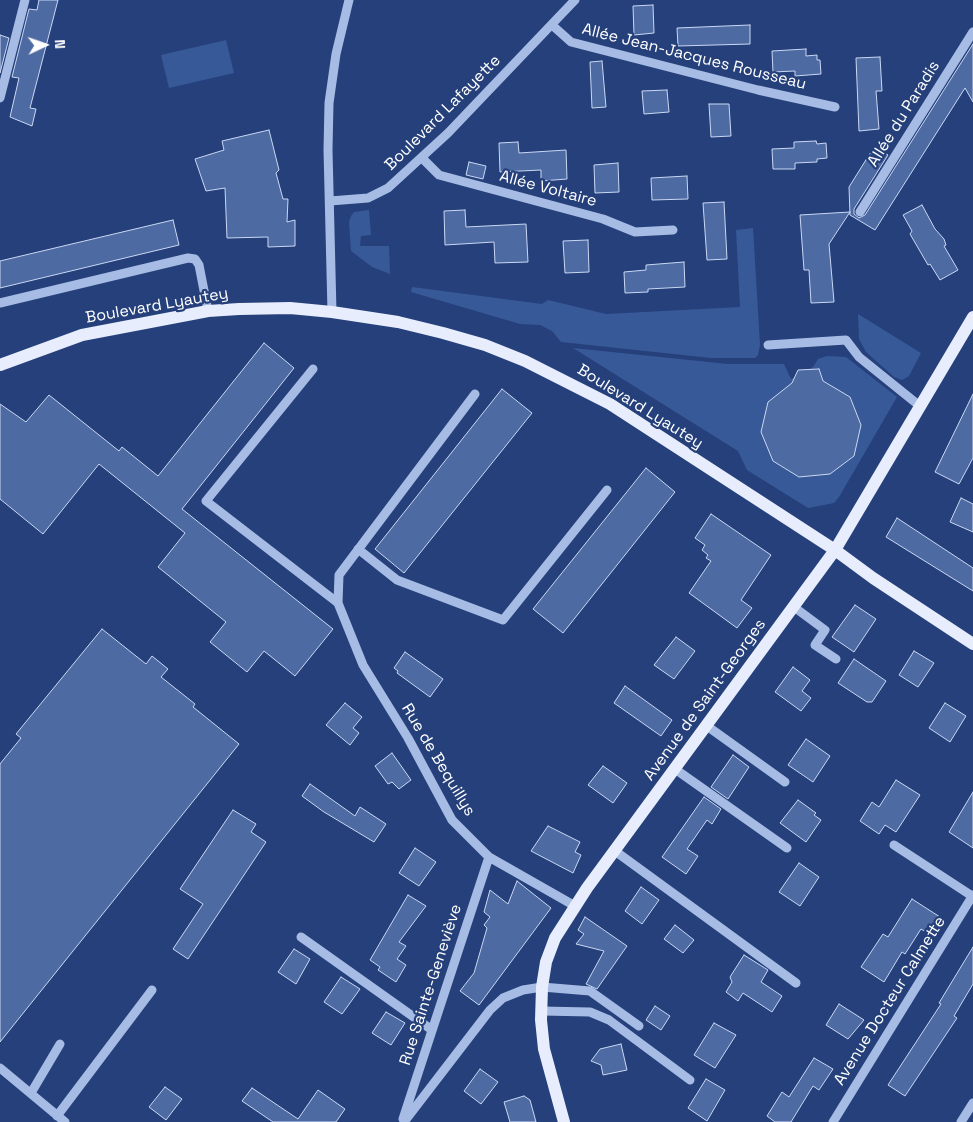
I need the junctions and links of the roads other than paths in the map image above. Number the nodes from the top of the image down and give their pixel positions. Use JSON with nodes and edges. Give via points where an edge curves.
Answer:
{"nodes":[{"id":1,"x":25,"y":0,"type":"edge"},
{"id":2,"x":349,"y":0,"type":"edge"},
{"id":3,"x":575,"y":0,"type":"edge"},
{"id":4,"x":552,"y":25,"type":"junction"},
{"id":5,"x":973,"y":32,"type":"edge"},
{"id":6,"x":0,"y":98,"type":"edge"},
{"id":7,"x":835,"y":106,"type":"dead end"},
{"id":8,"x":422,"y":158,"type":"junction"},
{"id":9,"x":330,"y":201,"type":"junction"},
{"id":10,"x":860,"y":212,"type":"dead end"},
{"id":11,"x":673,"y":230,"type":"dead end"},
{"id":12,"x":0,"y":303,"type":"edge"},
{"id":13,"x":208,"y":311,"type":"junction"},
{"id":14,"x":332,"y":312,"type":"junction"},
{"id":15,"x":973,"y":317,"type":"edge"},
{"id":16,"x":768,"y":345,"type":"dead end"},
{"id":17,"x":0,"y":365,"type":"edge"},
{"id":18,"x":313,"y":369,"type":"dead end"},
{"id":19,"x":475,"y":394,"type":"dead end"},
{"id":20,"x":921,"y":407,"type":"junction"},
{"id":21,"x":607,"y":490,"type":"dead end"},
{"id":22,"x":358,"y":549,"type":"junction"},
{"id":23,"x":835,"y":550,"type":"junction"},
{"id":24,"x":338,"y":603,"type":"junction"},
{"id":25,"x":794,"y":607,"type":"junction"},
{"id":26,"x":973,"y":644,"type":"edge"},
{"id":27,"x":836,"y":659,"type":"dead end"},
{"id":28,"x":706,"y":726,"type":"junction"},
{"id":29,"x":675,"y":769,"type":"junction"},
{"id":30,"x":785,"y":782,"type":"dead end"},
{"id":31,"x":894,"y":845,"type":"dead end"},
{"id":32,"x":788,"y":848,"type":"dead end"},
{"id":33,"x":615,"y":851,"type":"junction"},
{"id":34,"x":489,"y":857,"type":"junction"},
{"id":35,"x":973,"y":896,"type":"edge"},
{"id":36,"x":575,"y":906,"type":"junction"},
{"id":37,"x":301,"y":936,"type":"dead end"},
{"id":38,"x":796,"y":983,"type":"dead end"},
{"id":39,"x":542,"y":987,"type":"junction"},
{"id":40,"x":152,"y":990,"type":"dead end"},
{"id":41,"x":542,"y":1011,"type":"junction"},
{"id":42,"x":640,"y":1026,"type":"dead end"},
{"id":43,"x":432,"y":1030,"type":"junction"},
{"id":44,"x":60,"y":1044,"type":"dead end"},
{"id":45,"x":0,"y":1068,"type":"edge"},
{"id":46,"x":690,"y":1080,"type":"dead end"},
{"id":47,"x":31,"y":1093,"type":"junction"},
{"id":48,"x":973,"y":1103,"type":"edge"},
{"id":49,"x":61,"y":1119,"type":"edge"},
{"id":50,"x":403,"y":1122,"type":"edge"},
{"id":51,"x":564,"y":1122,"type":"edge"},
{"id":52,"x":833,"y":1122,"type":"edge"},
{"id":53,"x":961,"y":1122,"type":"edge"}],
"edges":[{"from":1,"to":6,"type":"street"},
{"from":2,"to":9,"type":"street","via":[[329,103]]},
{"from":3,"to":4,"type":"street","name":"Boulevard Lafayette"},
{"from":4,"to":7,"type":"street","name":"Allée Jean-Jacques Rousseau","via":[[572,42],[758,90]]},
{"from":4,"to":8,"type":"street","name":"Boulevard Lafayette"},
{"from":5,"to":10,"type":"street","name":"Allée du Paradis"},
{"from":8,"to":9,"type":"street","name":"Boulevard Lafayette","via":[[377,195]]},
{"from":8,"to":11,"type":"street","name":"Allée Voltaire","via":[[439,176],[603,218],[634,232]]},
{"from":9,"to":14,"type":"street"},
{"from":12,"to":13,"type":"street","via":[[188,258],[195,259],[199,265]]},
{"from":13,"to":14,"type":"main road","name":"Boulevard Lyautey","via":[[260,308]]},
{"from":13,"to":17,"type":"main road","name":"Boulevard Lyautey","via":[[82,335]]},
{"from":14,"to":23,"type":"main road","name":"Boulevard Lyautey","via":[[443,332],[493,348],[562,378],[610,404]]},
{"from":15,"to":20,"type":"main road","name":"Avenue de Saint-Georges"},
{"from":16,"to":20,"type":"street","via":[[846,340],[859,357]]},
{"from":18,"to":24,"type":"street","via":[[206,501]]},
{"from":19,"to":22,"type":"street"},
{"from":20,"to":23,"type":"main road","name":"Avenue de Saint-Georges"},
{"from":21,"to":22,"type":"street","via":[[503,620],[397,580]]},
{"from":22,"to":24,"type":"street","via":[[339,574]]},
{"from":23,"to":25,"type":"main road","name":"Avenue de Saint-Georges"},
{"from":23,"to":26,"type":"main road","name":"Boulevard Lyautey"},
{"from":24,"to":34,"type":"street","name":"Rue de Bequillys","via":[[363,665],[408,738],[452,820]]},
{"from":25,"to":27,"type":"street","via":[[825,630],[815,645]]},
{"from":25,"to":28,"type":"main road","name":"Avenue de Saint-Georges"},
{"from":28,"to":29,"type":"main road","name":"Avenue de Saint-Georges"},
{"from":28,"to":30,"type":"street"},
{"from":29,"to":32,"type":"street"},
{"from":29,"to":33,"type":"main road","name":"Avenue de Saint-Georges"},
{"from":31,"to":35,"type":"street"},
{"from":33,"to":36,"type":"main road","name":"Avenue de Saint-Georges"},
{"from":33,"to":38,"type":"street"},
{"from":34,"to":36,"type":"street","name":"Rue de Bequillys"},
{"from":34,"to":43,"type":"street","name":"Rue Sainte-Geneviève"},
{"from":35,"to":52,"type":"street","name":"Avenue Docteur Calmette"},
{"from":36,"to":39,"type":"main road","name":"Avenue de Saint-Georges","via":[[555,938],[546,962]]},
{"from":37,"to":43,"type":"street"},
{"from":39,"to":41,"type":"main road","name":"Avenue de Saint-Georges"},
{"from":39,"to":42,"type":"street","via":[[590,991]]},
{"from":39,"to":50,"type":"street","via":[[503,998],[490,1010]]},
{"from":40,"to":49,"type":"street"},
{"from":41,"to":46,"type":"street","via":[[590,1012],[609,1020]]},
{"from":41,"to":51,"type":"main road","name":"Avenue de Saint-Georges","via":[[544,1048]]},
{"from":43,"to":50,"type":"street","name":"Rue Sainte-Geneviève"},
{"from":44,"to":47,"type":"street"},
{"from":45,"to":47,"type":"street"},
{"from":47,"to":49,"type":"street"},
{"from":48,"to":53,"type":"street"}]}
